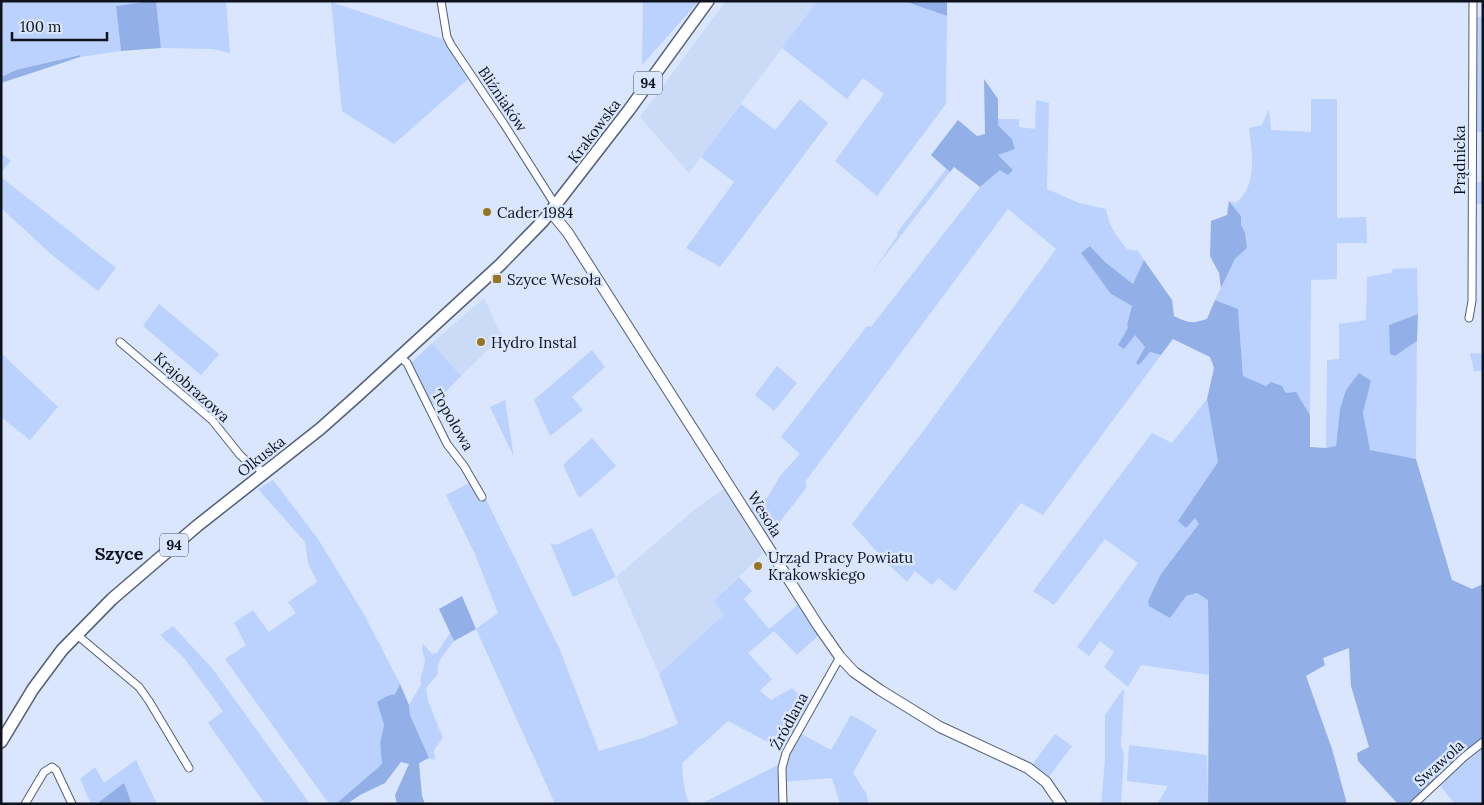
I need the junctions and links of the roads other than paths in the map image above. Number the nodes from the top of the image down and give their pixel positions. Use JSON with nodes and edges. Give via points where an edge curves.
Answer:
{"nodes":[{"id":1,"x":441,"y":1,"type":"edge"},
{"id":2,"x":708,"y":1,"type":"edge"},
{"id":3,"x":1474,"y":1,"type":"edge"},
{"id":4,"x":554,"y":209,"type":"junction"},
{"id":5,"x":1469,"y":318,"type":"dead end"},
{"id":6,"x":120,"y":342,"type":"dead end"},
{"id":7,"x":400,"y":357,"type":"junction"},
{"id":8,"x":263,"y":474,"type":"junction"},
{"id":9,"x":482,"y":497,"type":"dead end"},
{"id":10,"x":76,"y":634,"type":"junction"},
{"id":11,"x":840,"y":657,"type":"junction"},
{"id":12,"x":1,"y":742,"type":"edge"},
{"id":13,"x":1483,"y":742,"type":"edge"},
{"id":14,"x":190,"y":768,"type":"dead end"},
{"id":15,"x":25,"y":804,"type":"edge"},
{"id":16,"x":72,"y":804,"type":"edge"},
{"id":17,"x":784,"y":804,"type":"edge"},
{"id":18,"x":1061,"y":804,"type":"edge"},
{"id":19,"x":1414,"y":804,"type":"edge"}],
"edges":[{"from":1,"to":4,"type":"street","name":"Bliźniaków","via":[[451,45],[504,124]]},
{"from":2,"to":4,"type":"main road","name":"Krakowska","number":"94"},
{"from":3,"to":5,"type":"street","name":"Prądnicka","via":[[1472,301]]},
{"from":4,"to":7,"type":"main road","name":"Olkuska","number":"94","via":[[500,266]]},
{"from":4,"to":11,"type":"street","name":"Wesoła"},
{"from":6,"to":8,"type":"street","name":"Krajobrazowa","via":[[212,420],[240,455]]},
{"from":7,"to":8,"type":"main road","name":"Olkuska","number":"94","via":[[320,429]]},
{"from":7,"to":9,"type":"street","name":"Topolowa","via":[[407,363],[447,444]]},
{"from":8,"to":10,"type":"main road","name":"Olkuska","number":"94","via":[[178,542]]},
{"from":10,"to":12,"type":"main road","name":"Olkuska","number":"94","via":[[34,689]]},
{"from":10,"to":14,"type":"street","via":[[139,687]]},
{"from":11,"to":17,"type":"street","name":"Źródlana","via":[[786,753],[782,768]]},
{"from":11,"to":18,"type":"street","name":"Wesoła","via":[[870,684],[939,726],[1028,768],[1046,782]]},
{"from":13,"to":19,"type":"street","name":"Swawola"},
{"from":15,"to":16,"type":"street","via":[[44,772],[52,767]]}]}
